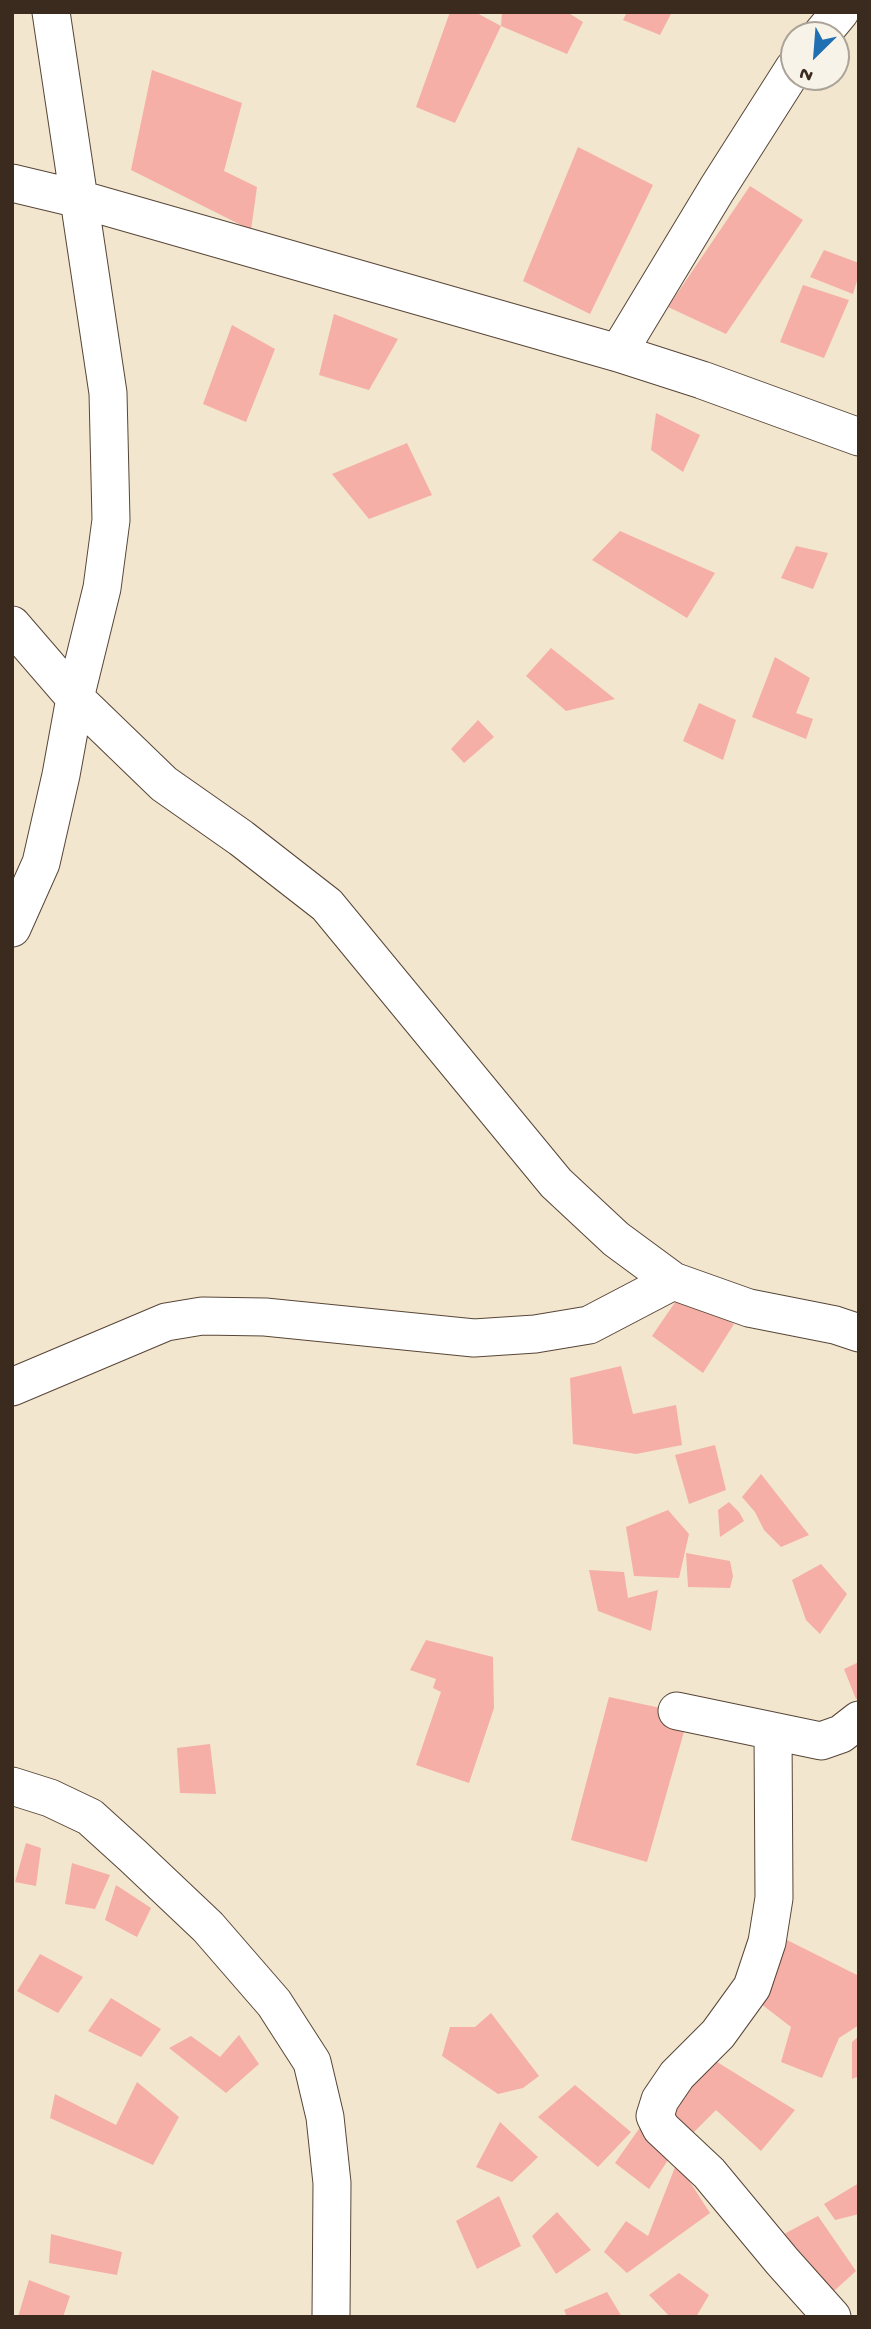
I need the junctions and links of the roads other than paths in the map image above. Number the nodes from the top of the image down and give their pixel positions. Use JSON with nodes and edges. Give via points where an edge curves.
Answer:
{"nodes":[{"id":1,"x":51,"y":12,"type":"edge"},
{"id":2,"x":780,"y":90,"type":"edge"},
{"id":3,"x":12,"y":183,"type":"edge"},
{"id":4,"x":79,"y":199,"type":"junction"},
{"id":5,"x":618,"y":353,"type":"junction"},
{"id":6,"x":859,"y":438,"type":"edge"},
{"id":7,"x":12,"y":625,"type":"edge"},
{"id":8,"x":75,"y":698,"type":"junction"},
{"id":9,"x":12,"y":928,"type":"edge"},
{"id":10,"x":673,"y":1281,"type":"junction"},
{"id":11,"x":859,"y":1333,"type":"edge"},
{"id":12,"x":12,"y":1387,"type":"edge"},
{"id":13,"x":677,"y":1711,"type":"dead end"},
{"id":14,"x":859,"y":1720,"type":"edge"},
{"id":15,"x":773,"y":1732,"type":"junction"},
{"id":16,"x":12,"y":1786,"type":"edge"},
{"id":17,"x":331,"y":2317,"type":"edge"},
{"id":18,"x":832,"y":2317,"type":"edge"}],
"edges":[{"from":1,"to":4,"type":"street"},
{"from":2,"to":5,"type":"street"},
{"from":3,"to":4,"type":"street"},
{"from":4,"to":5,"type":"street"},
{"from":4,"to":8,"type":"street","via":[[108,393],[111,520],[102,588]]},
{"from":5,"to":6,"type":"street"},
{"from":7,"to":8,"type":"street"},
{"from":8,"to":9,"type":"street","via":[[41,863]]},
{"from":8,"to":10,"type":"street","via":[[164,784],[327,905],[556,1182],[616,1239]]},
{"from":10,"to":11,"type":"street","via":[[749,1308]]},
{"from":10,"to":12,"type":"street","via":[[589,1325],[535,1334],[474,1338],[265,1317],[202,1316],[166,1322]]},
{"from":13,"to":15,"type":"street"},
{"from":14,"to":15,"type":"street","via":[[841,1734],[821,1741]]},
{"from":15,"to":18,"type":"street","via":[[775,1898],[767,1942],[752,1987],[718,2034],[677,2075],[655,2116],[661,2129],[709,2173]]},
{"from":16,"to":17,"type":"street","via":[[90,1817],[133,1856],[216,1937],[274,2003],[312,2062],[325,2117],[332,2183]]}]}
